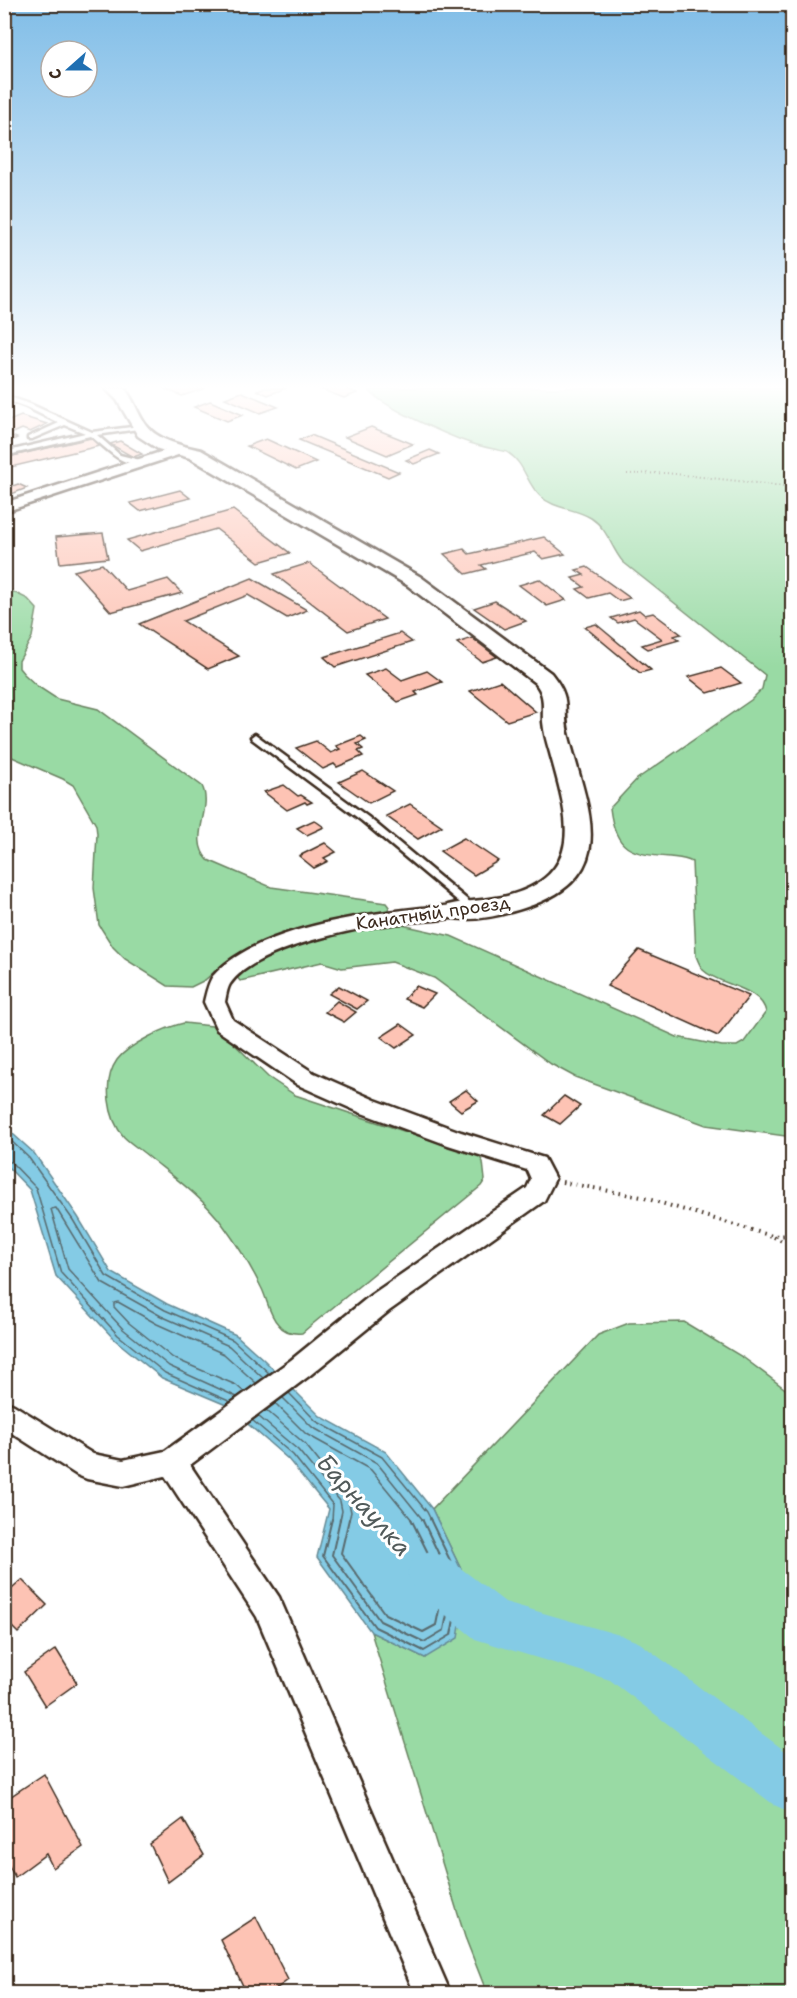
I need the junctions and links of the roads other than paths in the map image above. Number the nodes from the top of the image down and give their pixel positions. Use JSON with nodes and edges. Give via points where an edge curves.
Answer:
{"nodes":[{"id":1,"x":82,"y":481,"type":"edge"},
{"id":2,"x":243,"y":481,"type":"edge"},
{"id":3,"x":4,"y":508,"type":"edge"},
{"id":4,"x":255,"y":737,"type":"dead end"},
{"id":5,"x":465,"y":910,"type":"junction"},
{"id":6,"x":4,"y":1413,"type":"edge"},
{"id":7,"x":172,"y":1462,"type":"junction"},
{"id":8,"x":433,"y":1994,"type":"edge"}],
"edges":[{"from":1,"to":3,"type":"street"},
{"from":2,"to":5,"type":"street","name":"Канатный проезд","via":[[414,581],[543,678],[552,691],[557,739],[578,824],[578,847],[572,865],[538,894],[510,904]]},
{"from":4,"to":5,"type":"lane","via":[[364,819]]},
{"from":5,"to":7,"type":"street","name":"Канатный проезд","via":[[379,919],[330,929],[269,949],[240,963],[221,978],[212,996],[214,1013],[225,1025],[306,1079],[456,1139],[536,1164],[543,1179],[537,1194],[380,1303],[300,1368]]},
{"from":6,"to":7,"type":"street","via":[[87,1466],[123,1473]]},
{"from":7,"to":8,"type":"street","via":[[268,1607]]}]}
